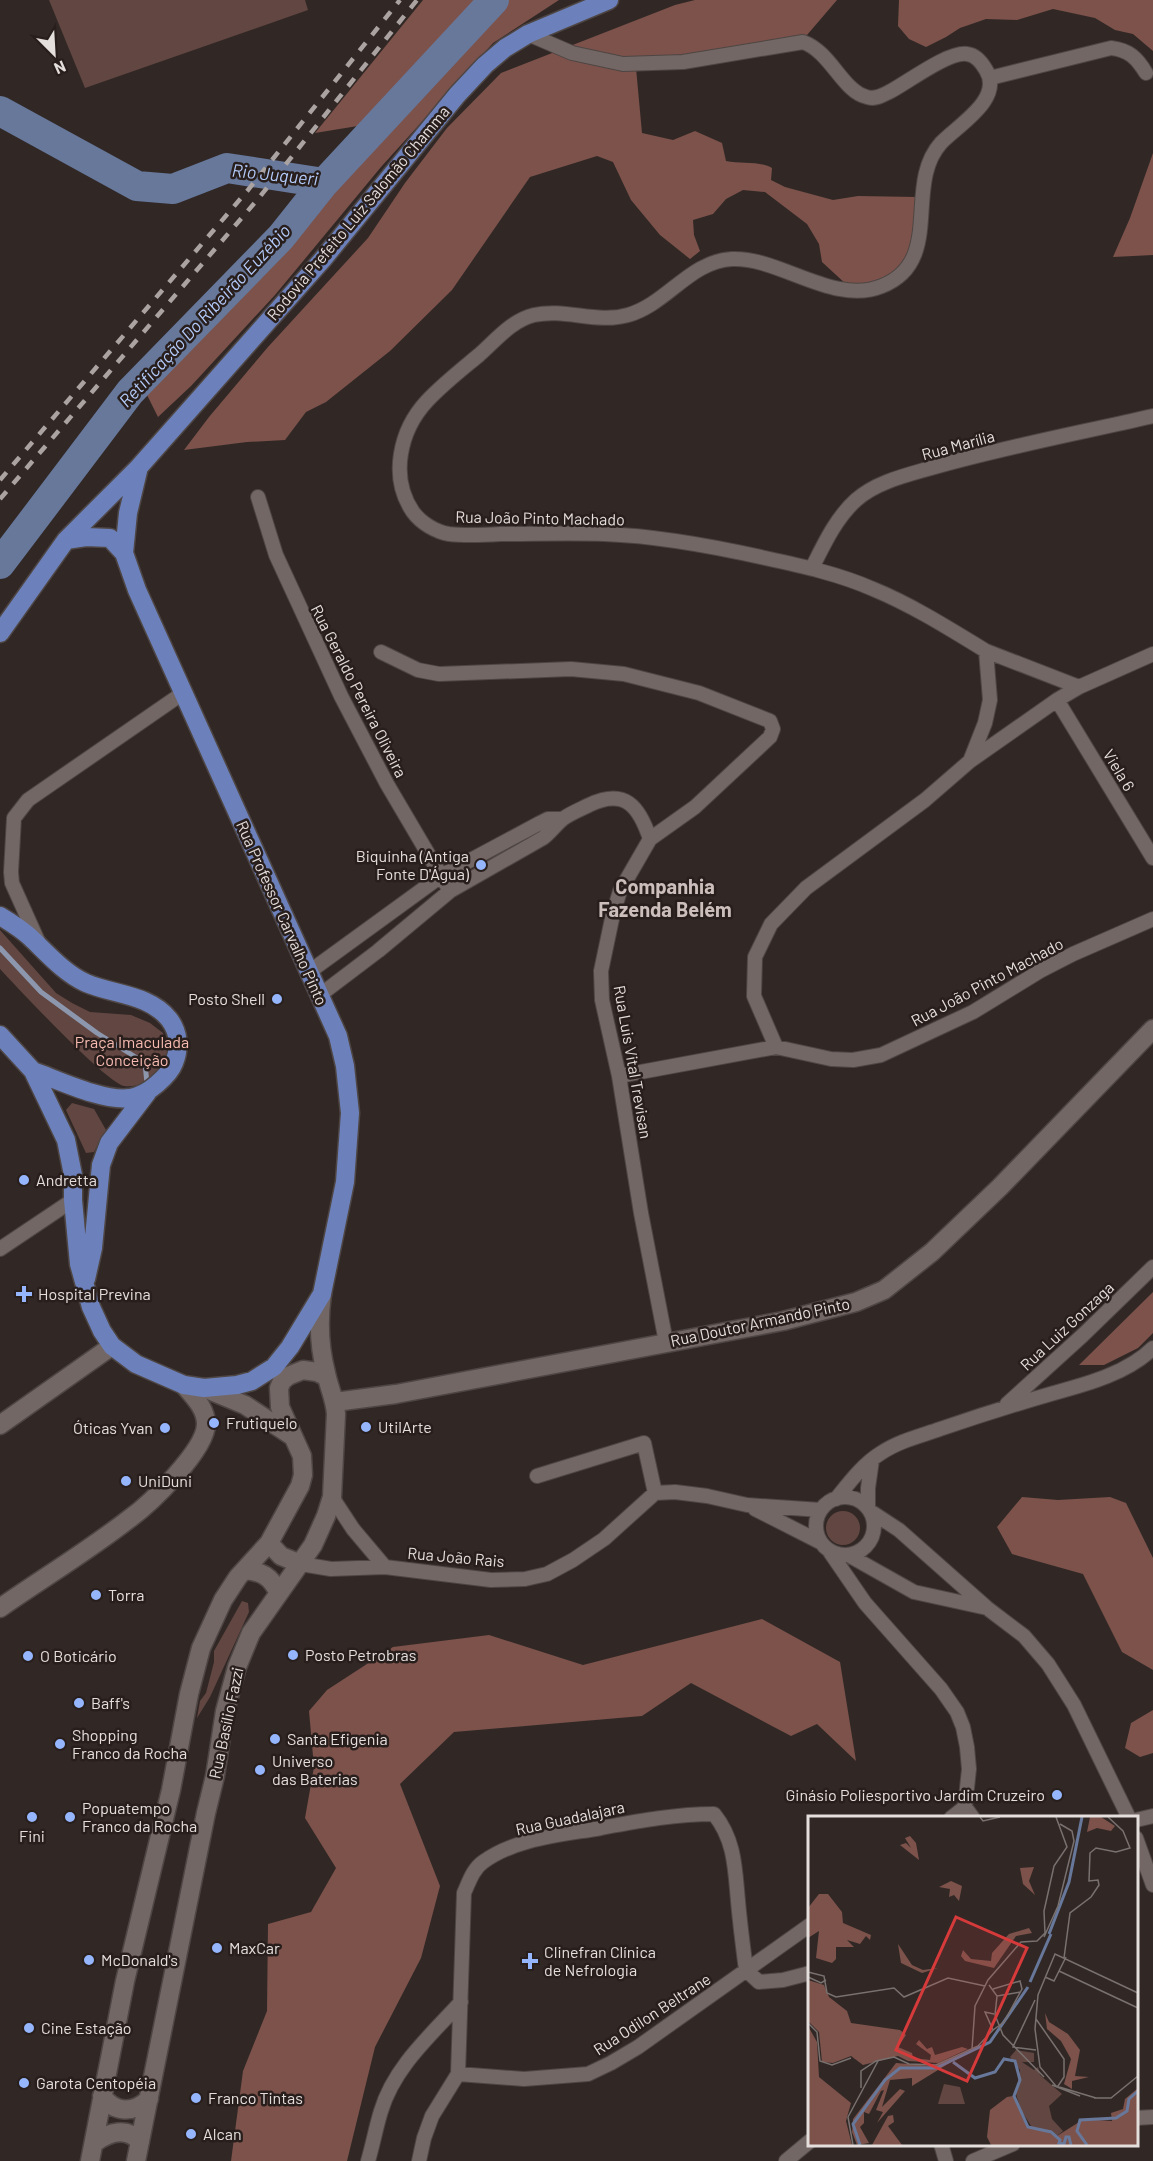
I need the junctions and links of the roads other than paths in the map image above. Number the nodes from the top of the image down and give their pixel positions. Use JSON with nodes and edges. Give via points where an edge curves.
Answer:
{"nodes":[{"id":1,"x":609,"y":0,"type":"edge"},
{"id":2,"x":528,"y":34,"type":"junction"},
{"id":3,"x":1146,"y":73,"type":"dead end"},
{"id":4,"x":990,"y":78,"type":"junction"},
{"id":5,"x":1153,"y":416,"type":"edge"},
{"id":6,"x":140,"y":467,"type":"junction"},
{"id":7,"x":258,"y":497,"type":"dead end"},
{"id":8,"x":66,"y":540,"type":"junction"},
{"id":9,"x":124,"y":553,"type":"junction"},
{"id":10,"x":812,"y":568,"type":"junction"},
{"id":11,"x":0,"y":633,"type":"edge"},
{"id":12,"x":986,"y":651,"type":"junction"},
{"id":13,"x":381,"y":652,"type":"dead end"},
{"id":14,"x":1153,"y":654,"type":"edge"},
{"id":15,"x":1079,"y":687,"type":"junction"},
{"id":16,"x":183,"y":693,"type":"junction"},
{"id":17,"x":1057,"y":700,"type":"junction"},
{"id":18,"x":970,"y":761,"type":"junction"},
{"id":19,"x":562,"y":819,"type":"junction"},
{"id":20,"x":650,"y":839,"type":"junction"},
{"id":21,"x":1153,"y":858,"type":"edge"},
{"id":22,"x":441,"y":876,"type":"junction"},
{"id":23,"x":450,"y":891,"type":"junction"},
{"id":24,"x":0,"y":916,"type":"edge"},
{"id":25,"x":1153,"y":919,"type":"edge"},
{"id":26,"x":40,"y":947,"type":"junction"},
{"id":27,"x":309,"y":972,"type":"junction"},
{"id":28,"x":320,"y":995,"type":"junction"},
{"id":29,"x":1153,"y":1029,"type":"edge"},
{"id":30,"x":0,"y":1035,"type":"edge"},
{"id":31,"x":776,"y":1047,"type":"junction"},
{"id":32,"x":31,"y":1068,"type":"junction"},
{"id":33,"x":619,"y":1076,"type":"junction"},
{"id":34,"x":147,"y":1092,"type":"junction"},
{"id":35,"x":73,"y":1200,"type":"junction"},
{"id":36,"x":0,"y":1249,"type":"edge"},
{"id":37,"x":1153,"y":1267,"type":"edge"},
{"id":38,"x":85,"y":1286,"type":"junction"},
{"id":39,"x":322,"y":1294,"type":"junction"},
{"id":40,"x":666,"y":1342,"type":"junction"},
{"id":41,"x":112,"y":1346,"type":"junction"},
{"id":42,"x":1153,"y":1348,"type":"edge"},
{"id":43,"x":327,"y":1377,"type":"junction"},
{"id":44,"x":184,"y":1385,"type":"junction"},
{"id":45,"x":204,"y":1388,"type":"junction"},
{"id":46,"x":335,"y":1402,"type":"junction"},
{"id":47,"x":1003,"y":1408,"type":"junction"},
{"id":48,"x":0,"y":1425,"type":"edge"},
{"id":49,"x":292,"y":1436,"type":"junction"},
{"id":50,"x":872,"y":1460,"type":"junction"},
{"id":51,"x":537,"y":1476,"type":"dead end"},
{"id":52,"x":656,"y":1493,"type":"junction"},
{"id":53,"x":332,"y":1497,"type":"junction"},
{"id":54,"x":836,"y":1499,"type":"junction"},
{"id":55,"x":747,"y":1505,"type":"junction"},
{"id":56,"x":869,"y":1509,"type":"junction"},
{"id":57,"x":821,"y":1510,"type":"junction"},
{"id":58,"x":820,"y":1542,"type":"junction"},
{"id":59,"x":269,"y":1543,"type":"junction"},
{"id":60,"x":830,"y":1552,"type":"junction"},
{"id":61,"x":850,"y":1556,"type":"junction"},
{"id":62,"x":301,"y":1564,"type":"junction"},
{"id":63,"x":385,"y":1567,"type":"junction"},
{"id":64,"x":244,"y":1570,"type":"junction"},
{"id":65,"x":279,"y":1593,"type":"junction"},
{"id":66,"x":0,"y":1608,"type":"edge"},
{"id":67,"x":987,"y":1608,"type":"junction"},
{"id":68,"x":969,"y":1812,"type":"edge"},
{"id":69,"x":1129,"y":1816,"type":"edge"},
{"id":70,"x":1153,"y":1816,"type":"edge"},
{"id":71,"x":1138,"y":1820,"type":"edge"},
{"id":72,"x":1138,"y":1841,"type":"edge"},
{"id":73,"x":1153,"y":1885,"type":"edge"},
{"id":74,"x":808,"y":1926,"type":"edge"},
{"id":75,"x":746,"y":1970,"type":"junction"},
{"id":76,"x":808,"y":1974,"type":"edge"},
{"id":77,"x":461,"y":2002,"type":"junction"},
{"id":78,"x":458,"y":2074,"type":"junction"},
{"id":79,"x":102,"y":2096,"type":"junction"},
{"id":80,"x":149,"y":2099,"type":"junction"},
{"id":81,"x":1153,"y":2117,"type":"edge"},
{"id":82,"x":1138,"y":2118,"type":"edge"},
{"id":83,"x":140,"y":2142,"type":"junction"},
{"id":84,"x":94,"y":2143,"type":"junction"},
{"id":85,"x":808,"y":2143,"type":"edge"},
{"id":86,"x":941,"y":2146,"type":"edge"},
{"id":87,"x":1010,"y":2146,"type":"edge"},
{"id":88,"x":90,"y":2161,"type":"edge"},
{"id":89,"x":136,"y":2161,"type":"edge"},
{"id":90,"x":368,"y":2161,"type":"edge"},
{"id":91,"x":420,"y":2161,"type":"edge"},
{"id":92,"x":786,"y":2161,"type":"edge"},
{"id":93,"x":945,"y":2161,"type":"edge"},
{"id":94,"x":973,"y":2161,"type":"edge"}],
"edges":[{"from":1,"to":2,"type":"main road","name":"Rodovia Prefeito Luiz Salomão Chamma"},
{"from":2,"to":4,"type":"street","via":[[572,54],[623,64],[694,61],[803,42],[824,56],[861,95],[872,98],[955,55],[975,57]]},
{"from":2,"to":6,"type":"main road","name":"Rodovia Prefeito Luiz Salomão Chamma","via":[[485,65],[457,95],[323,259]]},
{"from":3,"to":4,"type":"street","via":[[1130,53],[1112,48]]},
{"from":4,"to":10,"type":"street","name":"Rua João Pinto Machado","via":[[991,88],[984,103],[930,158],[924,175],[918,244],[913,260],[898,278],[865,291],[844,290],[737,259],[718,261],[696,271],[653,304],[631,315],[609,319],[531,316],[512,326],[425,404],[403,444],[399,464],[409,504],[422,522],[448,534],[660,538]]},
{"from":5,"to":10,"type":"street","name":"Rua Marília","via":[[965,459],[879,486],[845,511]]},
{"from":6,"to":8,"type":"main road","name":"Rodovia Prefeito Luiz Salomão Chamma"},
{"from":6,"to":9,"type":"main road","name":"Rua Professor Carvalho Pinto","via":[[128,513]]},
{"from":7,"to":22,"type":"street","name":"Rua Geraldo Pereira Oliveira","via":[[276,555],[336,687]]},
{"from":8,"to":9,"type":"main road","via":[[110,538]]},
{"from":8,"to":11,"type":"main road","name":"Rodovia Prefeito Luiz Salomão Chamma"},
{"from":9,"to":16,"type":"main road","name":"Rua Professor Carvalho Pinto"},
{"from":10,"to":12,"type":"street","name":"Rua João Pinto Machado","via":[[872,588]]},
{"from":12,"to":15,"type":"street","name":"Rua João Pinto Machado"},
{"from":12,"to":18,"type":"street","via":[[990,700]]},
{"from":13,"to":20,"type":"street","via":[[417,670],[439,674],[571,669],[624,674],[699,693],[770,721],[770,737],[695,807]]},
{"from":14,"to":15,"type":"street"},
{"from":15,"to":17,"type":"street"},
{"from":16,"to":26,"type":"street","via":[[28,800],[14,818],[12,884]]},
{"from":16,"to":27,"type":"main road","name":"Rua Professor Carvalho Pinto"},
{"from":17,"to":18,"type":"street"},
{"from":17,"to":21,"type":"street","name":"Viela 6"},
{"from":18,"to":31,"type":"street","via":[[925,800],[806,888],[771,924],[755,957],[754,996]]},
{"from":19,"to":20,"type":"street","via":[[617,797],[638,811]]},
{"from":19,"to":22,"type":"street","via":[[548,819]]},
{"from":19,"to":23,"type":"street","via":[[543,838]]},
{"from":20,"to":33,"type":"street","name":"Rua Luis Vital Trevisan","via":[[620,891],[601,971],[602,1000]]},
{"from":22,"to":23,"type":"street","name":"Rua Geraldo Pereira Oliveira"},
{"from":22,"to":27,"type":"street"},
{"from":23,"to":28,"type":"street"},
{"from":24,"to":26,"type":"main road"},
{"from":25,"to":31,"type":"street","name":"Rua João Pinto Machado","via":[[1073,954],[973,1012],[881,1055],[831,1059]]},
{"from":26,"to":34,"type":"main road","via":[[85,983],[149,1003],[169,1019],[178,1040],[178,1053],[173,1066]]},
{"from":27,"to":28,"type":"main road","name":"Rua Professor Carvalho Pinto"},
{"from":28,"to":39,"type":"main road","name":"Rua Professor Carvalho Pinto","via":[[338,1036],[350,1113],[345,1182]]},
{"from":29,"to":40,"type":"main road","name":"Rua Doutor Armando Pinto","via":[[1000,1187],[932,1252],[884,1290],[856,1302],[783,1321]]},
{"from":30,"to":32,"type":"main road"},
{"from":31,"to":33,"type":"street"},
{"from":32,"to":34,"type":"main road","via":[[107,1096],[130,1098]]},
{"from":32,"to":35,"type":"main road","via":[[66,1140]]},
{"from":33,"to":40,"type":"street","name":"Rua Luis Vital Trevisan"},
{"from":34,"to":38,"type":"main road","via":[[109,1143],[101,1165]]},
{"from":35,"to":36,"type":"street"},
{"from":35,"to":38,"type":"main road"},
{"from":37,"to":47,"type":"street","name":"Rua Luiz Gonzaga"},
{"from":38,"to":41,"type":"main road"},
{"from":39,"to":43,"type":"main road","name":"Rua Professor Carvalho Pinto","via":[[318,1330]]},
{"from":39,"to":45,"type":"main road","via":[[274,1367],[252,1381]]},
{"from":40,"to":46,"type":"main road","name":"Rua Doutor Armando Pinto","via":[[396,1394]]},
{"from":41,"to":44,"type":"main road","via":[[136,1365]]},
{"from":41,"to":48,"type":"main road"},
{"from":42,"to":47,"type":"street","via":[[1118,1371]]},
{"from":43,"to":46,"type":"main road","name":"Rua Basílio Fazzi"},
{"from":43,"to":49,"type":"main road","via":[[303,1370],[282,1381],[278,1396]]},
{"from":44,"to":45,"type":"main road"},
{"from":44,"to":66,"type":"main road","via":[[205,1414],[205,1431],[197,1449],[131,1518]]},
{"from":45,"to":49,"type":"main road","via":[[245,1405]]},
{"from":46,"to":53,"type":"main road","name":"Rua Basílio Fazzi"},
{"from":47,"to":50,"type":"street","via":[[897,1443]]},
{"from":49,"to":59,"type":"main road","via":[[302,1456],[303,1475]]},
{"from":50,"to":54,"type":"street"},
{"from":50,"to":56,"type":"street"},
{"from":51,"to":52,"type":"street","via":[[644,1443]]},
{"from":52,"to":55,"type":"street","via":[[707,1496]]},
{"from":52,"to":63,"type":"street","name":"Rua João Rais","via":[[604,1539],[547,1574],[491,1580]]},
{"from":53,"to":62,"type":"main road","name":"Rua Basílio Fazzi"},
{"from":53,"to":63,"type":"street","name":"Rua João Rais"},
{"from":54,"to":56,"type":"street","via":[[855,1498]]},
{"from":54,"to":57,"type":"street"},
{"from":55,"to":57,"type":"street"},
{"from":55,"to":58,"type":"street"},
{"from":56,"to":61,"type":"street","via":[[875,1528],[873,1538],[859,1553]]},
{"from":56,"to":67,"type":"street","via":[[899,1530]]},
{"from":57,"to":58,"type":"street","via":[[816,1528]]},
{"from":58,"to":60,"type":"street"},
{"from":59,"to":62,"type":"main road","via":[[281,1556]]},
{"from":59,"to":64,"type":"main road"},
{"from":60,"to":61,"type":"street"},
{"from":60,"to":68,"type":"street","via":[[865,1603],[957,1712],[967,1747]]},
{"from":61,"to":67,"type":"street","via":[[914,1592]]},
{"from":62,"to":63,"type":"street","name":"Rua João Rais","via":[[331,1569]]},
{"from":62,"to":65,"type":"main road","name":"Rua Basílio Fazzi"},
{"from":64,"to":65,"type":"main road","via":[[264,1574]]},
{"from":64,"to":79,"type":"main road","via":[[214,1615],[195,1666]]},
{"from":65,"to":80,"type":"main road","name":"Rua Basílio Fazzi","via":[[251,1633],[225,1711]]},
{"from":67,"to":69,"type":"street","via":[[1024,1636],[1048,1664],[1074,1705]]},
{"from":70,"to":71,"type":"street"},
{"from":72,"to":73,"type":"street"},
{"from":74,"to":75,"type":"street","name":"Rua Odilon Beltrane"},
{"from":75,"to":76,"type":"street","via":[[759,1982]]},
{"from":75,"to":77,"type":"street","name":"Rua Guadalajara","via":[[730,1841],[714,1814],[681,1814],[524,1842],[482,1863],[464,1893]]},
{"from":75,"to":78,"type":"street","name":"Rua Odilon Beltrane","via":[[638,2047],[588,2073],[524,2079]]},
{"from":77,"to":78,"type":"street","name":"Rua Guadalajara"},
{"from":77,"to":90,"type":"street","via":[[403,2066],[381,2111]]},
{"from":78,"to":91,"type":"street","name":"Rua Guadalajara","via":[[432,2116]]},
{"from":79,"to":80,"type":"main road","via":[[119,2110],[135,2109]]},
{"from":79,"to":84,"type":"main road"},
{"from":80,"to":83,"type":"main road","name":"Rua Basílio Fazzi"},
{"from":81,"to":82,"type":"street"},
{"from":83,"to":84,"type":"main road","via":[[129,2133],[119,2132]]},
{"from":83,"to":89,"type":"main road","name":"Rua Basílio Fazzi"},
{"from":84,"to":88,"type":"main road"},
{"from":85,"to":92,"type":"street"},
{"from":86,"to":93,"type":"street"},
{"from":87,"to":94,"type":"street"}]}
